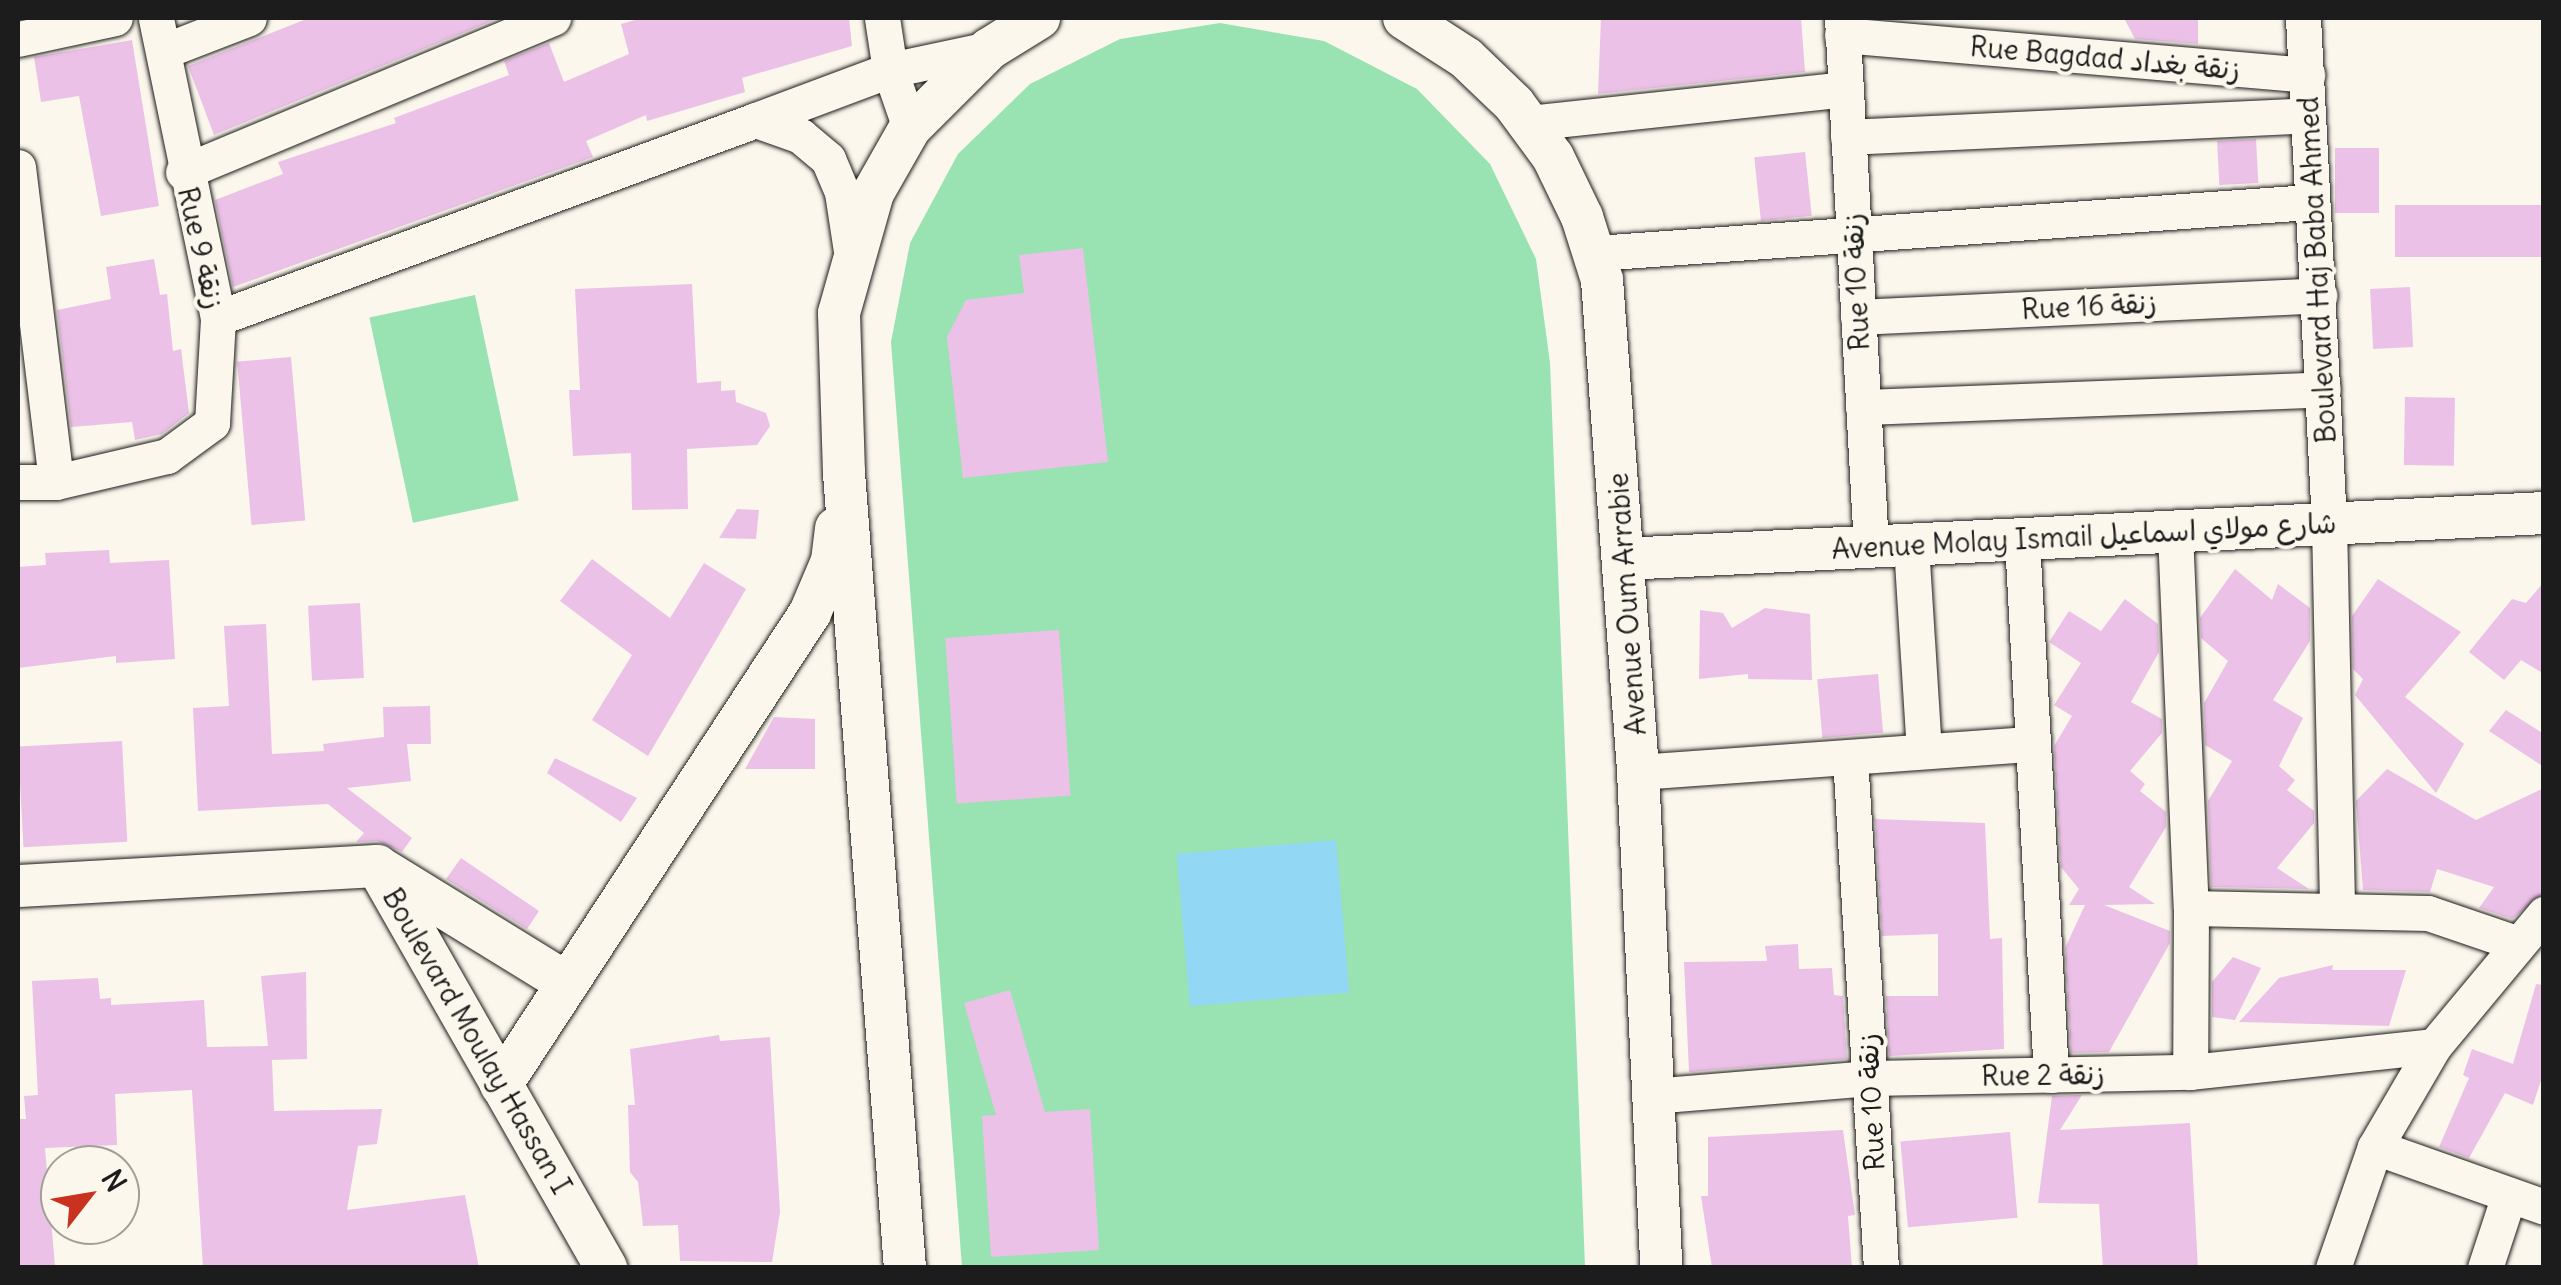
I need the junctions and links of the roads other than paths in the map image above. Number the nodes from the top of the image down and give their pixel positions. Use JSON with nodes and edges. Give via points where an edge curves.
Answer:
{"nodes":[{"id":1,"x":115,"y":18,"type":"edge"},
{"id":2,"x":248,"y":18,"type":"edge"},
{"id":3,"x":553,"y":18,"type":"edge"},
{"id":4,"x":882,"y":18,"type":"edge"},
{"id":5,"x":1039,"y":18,"type":"edge"},
{"id":6,"x":1404,"y":18,"type":"edge"},
{"id":7,"x":2302,"y":18,"type":"edge"},
{"id":8,"x":1842,"y":26,"type":"edge"},
{"id":9,"x":160,"y":34,"type":"edge"},
{"id":10,"x":18,"y":39,"type":"edge"},
{"id":11,"x":989,"y":49,"type":"junction"},
{"id":12,"x":890,"y":70,"type":"junction"},
{"id":13,"x":2307,"y":75,"type":"junction"},
{"id":14,"x":1845,"y":90,"type":"junction"},
{"id":15,"x":2307,"y":115,"type":"junction"},
{"id":16,"x":756,"y":120,"type":"junction"},
{"id":17,"x":1528,"y":122,"type":"junction"},
{"id":18,"x":910,"y":128,"type":"junction"},
{"id":19,"x":1848,"y":137,"type":"junction"},
{"id":20,"x":18,"y":168,"type":"edge"},
{"id":21,"x":183,"y":172,"type":"junction"},
{"id":22,"x":2310,"y":202,"type":"junction"},
{"id":23,"x":1854,"y":233,"type":"junction"},
{"id":24,"x":852,"y":251,"type":"junction"},
{"id":25,"x":1596,"y":254,"type":"junction"},
{"id":26,"x":2319,"y":296,"type":"junction"},
{"id":27,"x":1858,"y":317,"type":"junction"},
{"id":28,"x":218,"y":318,"type":"junction"},
{"id":29,"x":2323,"y":389,"type":"junction"},
{"id":30,"x":1863,"y":407,"type":"junction"},
{"id":31,"x":844,"y":474,"type":"junction"},
{"id":32,"x":18,"y":482,"type":"edge"},
{"id":33,"x":56,"y":482,"type":"junction"},
{"id":34,"x":2544,"y":513,"type":"edge"},
{"id":35,"x":2329,"y":524,"type":"junction"},
{"id":36,"x":2174,"y":532,"type":"junction"},
{"id":37,"x":2022,"y":540,"type":"junction"},
{"id":38,"x":1891,"y":545,"type":"junction"},
{"id":39,"x":1624,"y":558,"type":"junction"},
{"id":40,"x":2032,"y":744,"type":"junction"},
{"id":41,"x":1924,"y":751,"type":"junction"},
{"id":42,"x":1850,"y":757,"type":"junction"},
{"id":43,"x":1638,"y":772,"type":"junction"},
{"id":44,"x":377,"y":866,"type":"junction"},
{"id":45,"x":18,"y":886,"type":"edge"},
{"id":46,"x":2192,"y":908,"type":"junction"},
{"id":47,"x":2337,"y":908,"type":"junction"},
{"id":48,"x":2544,"y":914,"type":"edge"},
{"id":49,"x":2516,"y":944,"type":"junction"},
{"id":50,"x":566,"y":984,"type":"junction"},
{"id":51,"x":2434,"y":1046,"type":"junction"},
{"id":52,"x":2190,"y":1072,"type":"junction"},
{"id":53,"x":2051,"y":1075,"type":"junction"},
{"id":54,"x":1870,"y":1078,"type":"junction"},
{"id":55,"x":501,"y":1086,"type":"junction"},
{"id":56,"x":1651,"y":1096,"type":"junction"},
{"id":57,"x":2375,"y":1147,"type":"junction"},
{"id":58,"x":2509,"y":1195,"type":"junction"},
{"id":59,"x":2544,"y":1207,"type":"edge"},
{"id":60,"x":606,"y":1268,"type":"edge"},
{"id":61,"x":906,"y":1268,"type":"edge"},
{"id":62,"x":1661,"y":1268,"type":"edge"},
{"id":63,"x":1881,"y":1268,"type":"edge"},
{"id":64,"x":2333,"y":1268,"type":"edge"},
{"id":65,"x":2485,"y":1268,"type":"edge"}],
"edges":[{"from":1,"to":10,"type":"street"},
{"from":2,"to":9,"type":"street"},
{"from":3,"to":21,"type":"street"},
{"from":4,"to":12,"type":"street"},
{"from":5,"to":11,"type":"street"},
{"from":6,"to":17,"type":"street","name":"Avenue Oum Arrabie","via":[[1466,58]]},
{"from":7,"to":13,"type":"street","name":"Boulevard Haj Baba Ahmed"},
{"from":8,"to":13,"type":"street","name":"Rue Bagdad زنقة بغداد"},
{"from":8,"to":14,"type":"street","name":"Rue 10 زنقة"},
{"from":9,"to":21,"type":"street","name":"Rue 9 زنقة"},
{"from":11,"to":12,"type":"street"},
{"from":11,"to":18,"type":"street"},
{"from":12,"to":16,"type":"street"},
{"from":12,"to":18,"type":"street"},
{"from":13,"to":15,"type":"street","name":"Boulevard Haj Baba Ahmed"},
{"from":14,"to":17,"type":"street"},
{"from":14,"to":19,"type":"street","name":"Rue 10 زنقة"},
{"from":15,"to":19,"type":"street"},
{"from":15,"to":22,"type":"street","name":"Boulevard Haj Baba Ahmed"},
{"from":16,"to":24,"type":"street","via":[[801,136],[828,159],[842,192]]},
{"from":16,"to":28,"type":"street"},
{"from":17,"to":25,"type":"street","name":"Avenue Oum Arrabie","via":[[1553,157]]},
{"from":18,"to":24,"type":"street","via":[[873,193]]},
{"from":19,"to":23,"type":"street","name":"Rue 10 زنقة"},
{"from":20,"to":33,"type":"street"},
{"from":21,"to":28,"type":"street","name":"Rue 9 زنقة"},
{"from":22,"to":23,"type":"street"},
{"from":22,"to":26,"type":"street","name":"Boulevard Haj Baba Ahmed"},
{"from":23,"to":25,"type":"street"},
{"from":23,"to":27,"type":"street","name":"Rue 10 زنقة"},
{"from":24,"to":31,"type":"street","via":[[840,312]]},
{"from":25,"to":39,"type":"street","name":"Avenue Oum Arrabie","via":[[1610,344]]},
{"from":26,"to":27,"type":"street","name":"Rue 16 زنقة"},
{"from":26,"to":29,"type":"street","name":"Boulevard Haj Baba Ahmed"},
{"from":27,"to":30,"type":"street","name":"Rue 10 زنقة"},
{"from":28,"to":33,"type":"street","name":"Rue 9 زنقة","via":[[219,395],[212,423],[167,456]]},
{"from":29,"to":30,"type":"street"},
{"from":29,"to":35,"type":"street","name":"Boulevard Haj Baba Ahmed"},
{"from":30,"to":38,"type":"street","name":"Rue 10 زنقة"},
{"from":31,"to":50,"type":"street","via":[[832,561],[810,613]]},
{"from":31,"to":61,"type":"street"},
{"from":32,"to":33,"type":"street"},
{"from":34,"to":35,"type":"street","name":"Avenue Molay Ismail شارع مولاي اسماعيل"},
{"from":35,"to":36,"type":"street","name":"Avenue Molay Ismail شارع مولاي اسماعيل"},
{"from":35,"to":47,"type":"street","name":"Boulevard Haj Baba Ahmed"},
{"from":36,"to":37,"type":"street","name":"Avenue Molay Ismail شارع مولاي اسماعيل"},
{"from":36,"to":46,"type":"street"},
{"from":37,"to":38,"type":"street","name":"Avenue Molay Ismail شارع مولاي اسماعيل"},
{"from":37,"to":40,"type":"street"},
{"from":38,"to":39,"type":"street","name":"Avenue Molay Ismail شارع مولاي اسماعيل"},
{"from":38,"to":41,"type":"street","name":"Rue 10 زنقة"},
{"from":39,"to":43,"type":"street","name":"Avenue Oum Arrabie"},
{"from":40,"to":41,"type":"street"},
{"from":40,"to":53,"type":"street"},
{"from":41,"to":42,"type":"street"},
{"from":42,"to":43,"type":"street"},
{"from":42,"to":54,"type":"street","name":"Rue 10 زنقة"},
{"from":43,"to":56,"type":"street","name":"Avenue Oum Arrabie"},
{"from":44,"to":45,"type":"street","name":"Boulevard Moulay Hassan I"},
{"from":44,"to":50,"type":"street"},
{"from":44,"to":55,"type":"street","name":"Boulevard Moulay Hassan I"},
{"from":46,"to":47,"type":"street"},
{"from":46,"to":52,"type":"street"},
{"from":47,"to":49,"type":"street","via":[[2428,913]]},
{"from":48,"to":49,"type":"street"},
{"from":49,"to":51,"type":"street"},
{"from":50,"to":55,"type":"street"},
{"from":51,"to":52,"type":"street","name":"Rue 2 زنقة"},
{"from":51,"to":57,"type":"street"},
{"from":52,"to":53,"type":"street","name":"Rue 2 زنقة"},
{"from":53,"to":54,"type":"street","name":"Rue 2 زنقة"},
{"from":54,"to":56,"type":"street","name":"Rue 2 زنقة"},
{"from":54,"to":63,"type":"street","name":"Rue 10 زنقة"},
{"from":55,"to":60,"type":"street","name":"Boulevard Moulay Hassan I"},
{"from":56,"to":62,"type":"street","name":"Avenue Oum Arrabie"},
{"from":57,"to":58,"type":"street"},
{"from":57,"to":64,"type":"street"},
{"from":58,"to":59,"type":"street"},
{"from":58,"to":65,"type":"street"}]}
